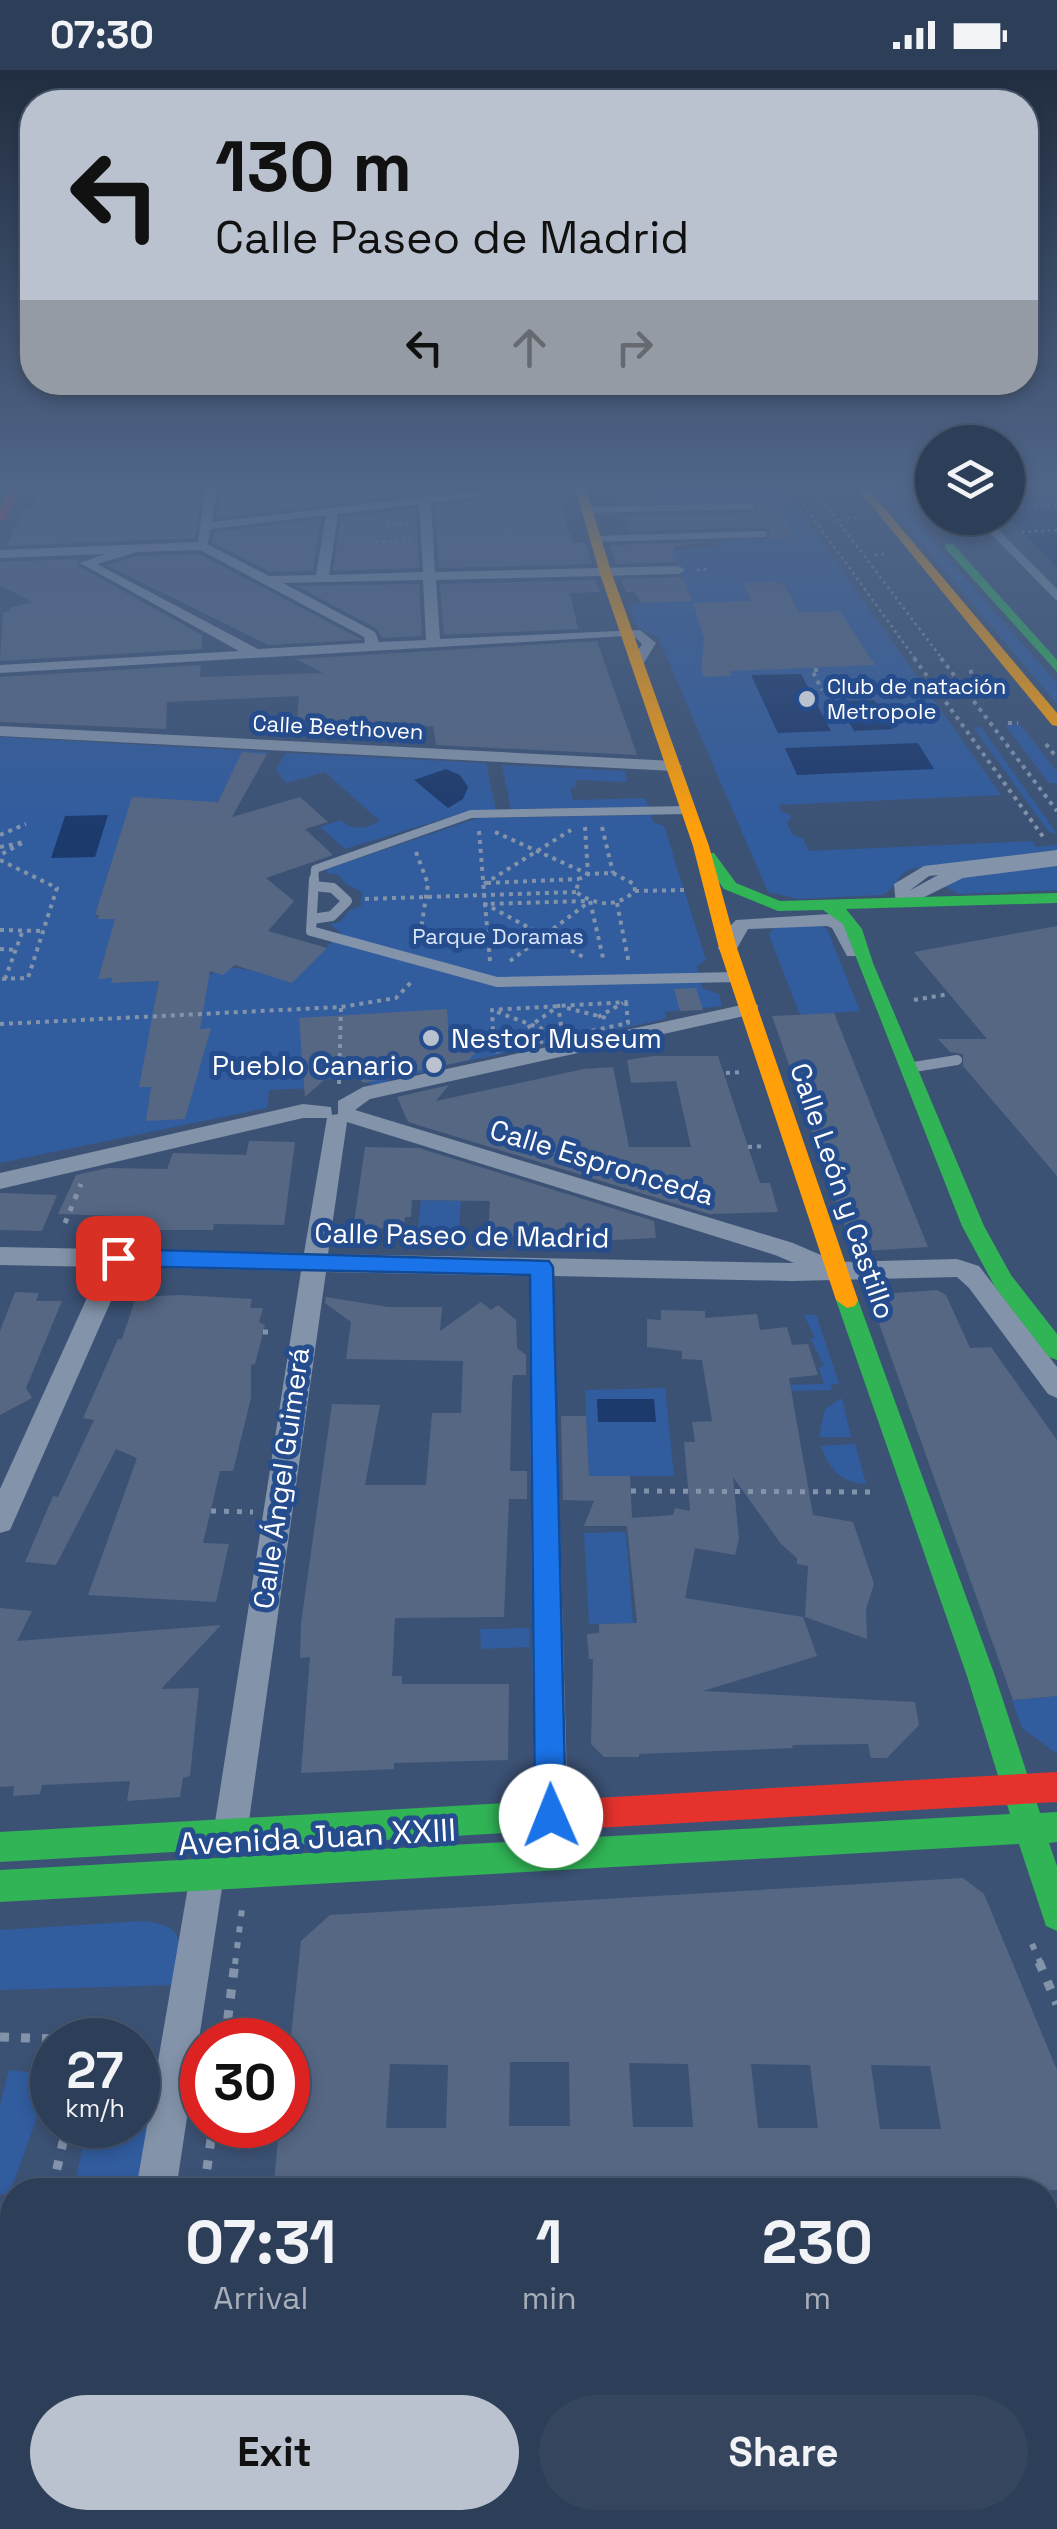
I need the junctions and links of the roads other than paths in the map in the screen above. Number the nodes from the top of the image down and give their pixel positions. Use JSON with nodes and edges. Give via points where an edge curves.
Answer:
{"nodes":[{"id":1,"x":151,"y":598,"type":"edge"},
{"id":2,"x":300,"y":598,"type":"edge"},
{"id":3,"x":431,"y":598,"type":"edge"},
{"id":4,"x":614,"y":598,"type":"edge"},
{"id":5,"x":954,"y":598,"type":"edge"},
{"id":6,"x":999,"y":598,"type":"edge"},
{"id":7,"x":625,"y":632,"type":"junction"},
{"id":8,"x":434,"y":643,"type":"junction"},
{"id":9,"x":373,"y":647,"type":"junction"},
{"id":10,"x":256,"y":654,"type":"junction"},
{"id":11,"x":1057,"y":668,"type":"edge"},
{"id":12,"x":0,"y":670,"type":"edge"},
{"id":13,"x":1057,"y":722,"type":"edge"},
{"id":14,"x":0,"y":730,"type":"edge"},
{"id":15,"x":674,"y":766,"type":"junction"},
{"id":16,"x":688,"y":810,"type":"junction"},
{"id":17,"x":700,"y":846,"type":"junction"},
{"id":18,"x":1057,"y":858,"type":"edge"},
{"id":19,"x":314,"y":886,"type":"junction"},
{"id":20,"x":1057,"y":898,"type":"edge"},
{"id":21,"x":902,"y":901,"type":"junction"},
{"id":22,"x":876,"y":902,"type":"junction"},
{"id":23,"x":829,"y":906,"type":"junction"},
{"id":24,"x":312,"y":919,"type":"junction"},
{"id":25,"x":854,"y":922,"type":"junction"},
{"id":26,"x":728,"y":948,"type":"junction"},
{"id":27,"x":864,"y":964,"type":"junction"},
{"id":28,"x":740,"y":977,"type":"junction"},
{"id":29,"x":751,"y":1008,"type":"junction"},
{"id":30,"x":957,"y":1060,"type":"dead end"},
{"id":31,"x":908,"y":1068,"type":"junction"},
{"id":32,"x":338,"y":1114,"type":"junction"},
{"id":33,"x":0,"y":1181,"type":"edge"},
{"id":34,"x":0,"y":1256,"type":"edge"},
{"id":35,"x":118,"y":1258,"type":"junction"},
{"id":36,"x":312,"y":1262,"type":"junction"},
{"id":37,"x":542,"y":1267,"type":"junction"},
{"id":38,"x":837,"y":1271,"type":"junction"},
{"id":39,"x":1057,"y":1350,"type":"edge"},
{"id":40,"x":1057,"y":1388,"type":"edge"},
{"id":41,"x":0,"y":1521,"type":"edge"},
{"id":42,"x":1057,"y":1788,"type":"edge"},
{"id":43,"x":1017,"y":1790,"type":"junction"},
{"id":44,"x":551,"y":1816,"type":"junction"},
{"id":45,"x":1057,"y":1827,"type":"edge"},
{"id":46,"x":1030,"y":1828,"type":"junction"},
{"id":47,"x":230,"y":1835,"type":"junction"},
{"id":48,"x":0,"y":1846,"type":"edge"},
{"id":49,"x":207,"y":1875,"type":"junction"},
{"id":50,"x":0,"y":1886,"type":"edge"},
{"id":51,"x":1057,"y":1915,"type":"edge"},
{"id":52,"x":158,"y":2178,"type":"edge"}],
"edges":[{"from":1,"to":10,"type":"street"},
{"from":2,"to":9,"type":"street","via":[[370,635]]},
{"from":3,"to":8,"type":"street"},
{"from":4,"to":7,"type":"main road","name":"Calle León y Castillo"},
{"from":5,"to":13,"type":"main road"},
{"from":6,"to":11,"type":"main road"},
{"from":7,"to":8,"type":"street"},
{"from":7,"to":15,"type":"main road","name":"Calle León y Castillo"},
{"from":8,"to":9,"type":"street"},
{"from":9,"to":10,"type":"street"},
{"from":10,"to":12,"type":"street"},
{"from":14,"to":15,"type":"street","name":"Calle Beethoven"},
{"from":15,"to":16,"type":"main road","name":"Calle León y Castillo"},
{"from":16,"to":17,"type":"main road","name":"Calle León y Castillo"},
{"from":16,"to":19,"type":"lane","via":[[471,814],[315,869]]},
{"from":17,"to":23,"type":"main road","via":[[723,880],[742,893],[778,906]]},
{"from":17,"to":26,"type":"main road","name":"Calle León y Castillo"},
{"from":18,"to":21,"type":"street","via":[[960,873]]},
{"from":19,"to":24,"type":"lane"},
{"from":19,"to":24,"type":"lane","via":[[334,888],[347,901],[340,912]]},
{"from":20,"to":21,"type":"main road"},
{"from":21,"to":22,"type":"main road"},
{"from":22,"to":23,"type":"main road"},
{"from":22,"to":25,"type":"main road"},
{"from":23,"to":25,"type":"main road"},
{"from":24,"to":28,"type":"lane","via":[[311,931],[497,982]]},
{"from":25,"to":27,"type":"main road"},
{"from":26,"to":27,"type":"street","via":[[742,924],[830,920]]},
{"from":26,"to":28,"type":"main road","name":"Calle León y Castillo"},
{"from":27,"to":31,"type":"main road"},
{"from":28,"to":29,"type":"main road","name":"Calle León y Castillo"},
{"from":29,"to":32,"type":"street","via":[[363,1094]]},
{"from":29,"to":38,"type":"main road","name":"Calle León y Castillo"},
{"from":30,"to":31,"type":"lane"},
{"from":31,"to":39,"type":"main road","via":[[973,1226],[1003,1281]]},
{"from":32,"to":33,"type":"street","via":[[303,1111]]},
{"from":32,"to":36,"type":"street","name":"Calle Ángel Guimerá"},
{"from":32,"to":38,"type":"street","name":"Calle Espronceda","via":[[784,1249]]},
{"from":34,"to":35,"type":"street","name":"Calle Paseo de Madrid"},
{"from":35,"to":36,"type":"street","name":"Calle Paseo de Madrid"},
{"from":35,"to":41,"type":"street"},
{"from":36,"to":37,"type":"street","name":"Calle Paseo de Madrid"},
{"from":36,"to":47,"type":"street","name":"Calle Ángel Guimerá"},
{"from":37,"to":38,"type":"street","name":"Calle Paseo de Madrid"},
{"from":37,"to":44,"type":"street"},
{"from":38,"to":40,"type":"street","name":"Calle Paseo de Madrid","via":[[970,1272]]},
{"from":38,"to":43,"type":"main road","name":"Calle León y Castillo"},
{"from":42,"to":43,"type":"main road","name":"Avenida Juan XXIII"},
{"from":43,"to":44,"type":"main road","name":"Avenida Juan XXIII"},
{"from":43,"to":46,"type":"main road","name":"Calle León y Castillo"},
{"from":44,"to":47,"type":"main road","name":"Avenida Juan XXIII"},
{"from":45,"to":46,"type":"main road","name":"Avenida Juan XXIII"},
{"from":46,"to":49,"type":"main road","name":"Avenida Juan XXIII"},
{"from":46,"to":51,"type":"main road","name":"Calle León y Castillo"},
{"from":47,"to":48,"type":"main road","name":"Avenida Juan XXIII"},
{"from":49,"to":50,"type":"main road","name":"Avenida Juan XXIII"},
{"from":49,"to":52,"type":"street"}]}
